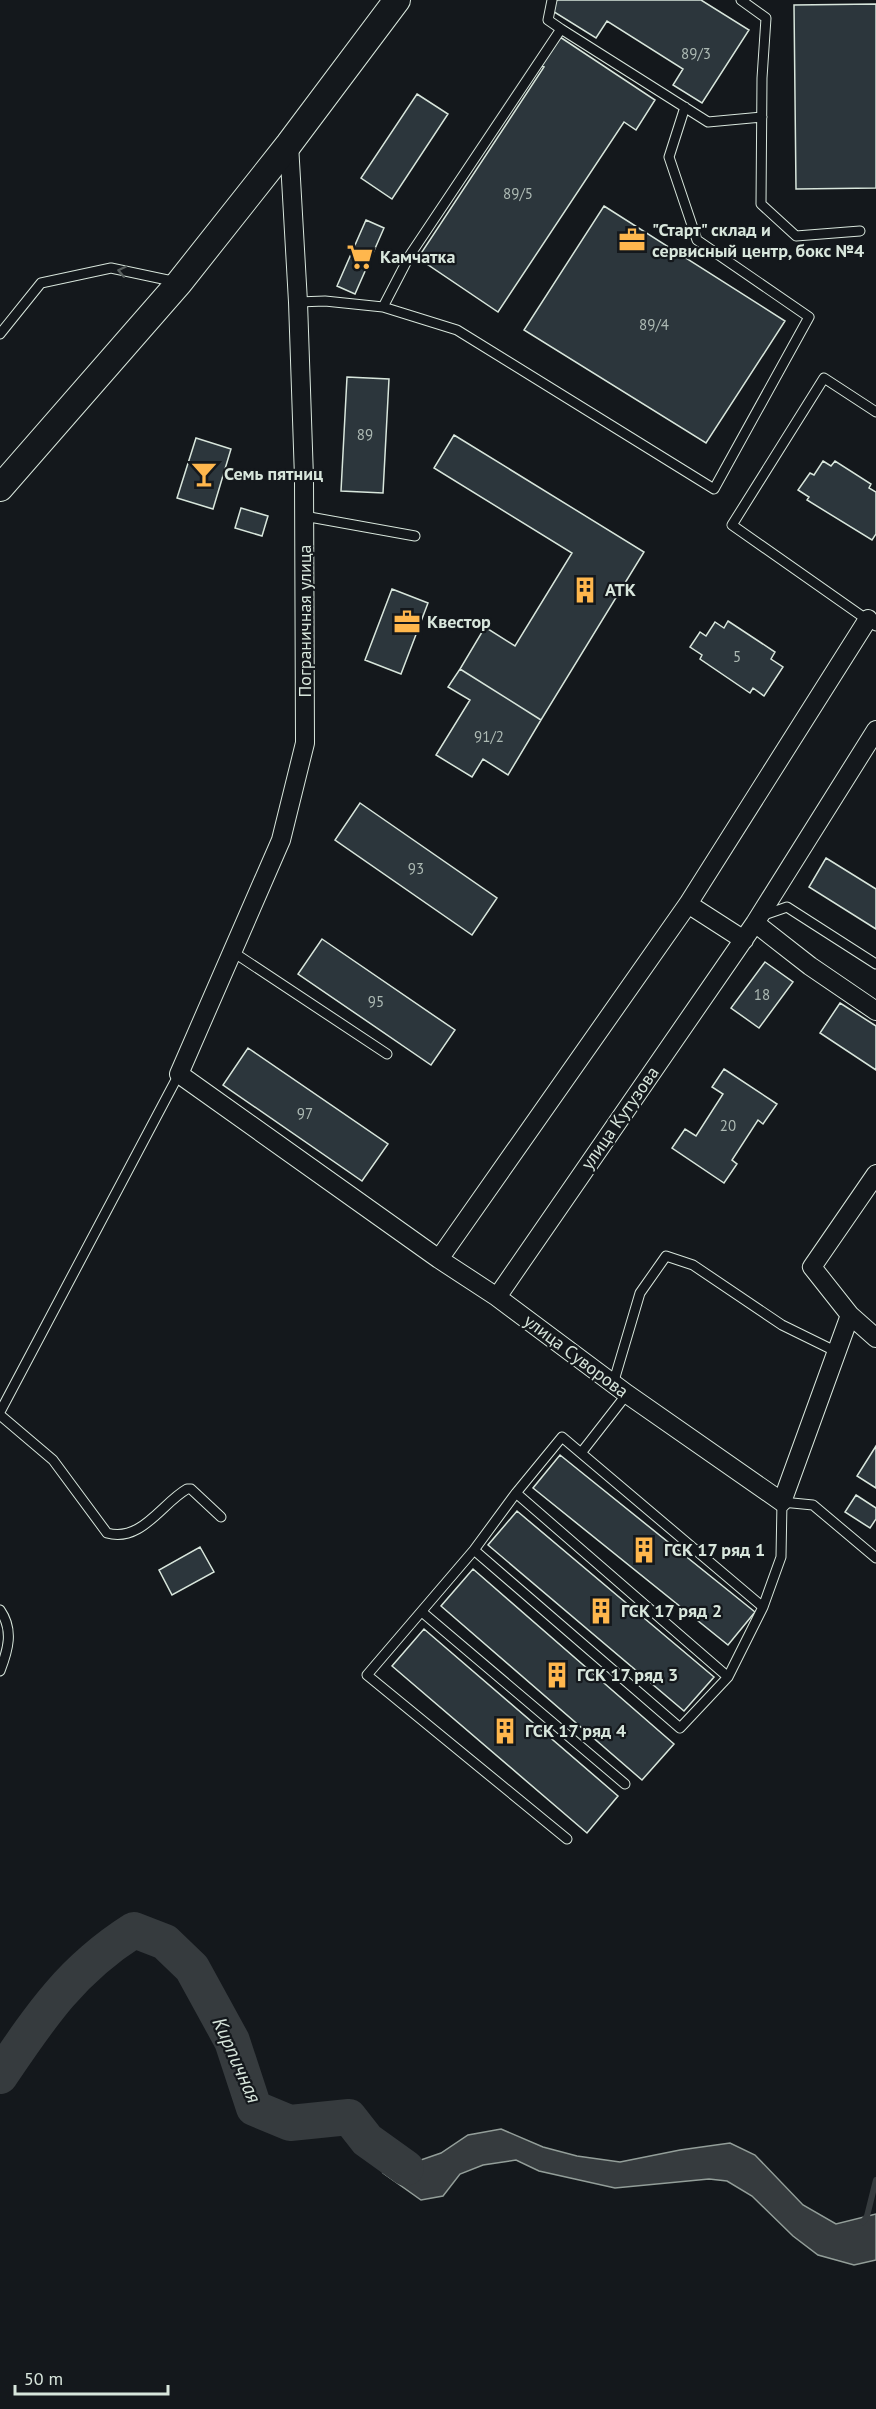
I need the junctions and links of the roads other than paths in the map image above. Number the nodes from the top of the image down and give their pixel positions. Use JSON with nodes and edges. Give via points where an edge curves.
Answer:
{"nodes":[{"id":1,"x":397,"y":0,"type":"edge"},
{"id":2,"x":552,"y":0,"type":"edge"},
{"id":3,"x":741,"y":0,"type":"edge"},
{"id":4,"x":561,"y":29,"type":"junction"},
{"id":5,"x":685,"y":107,"type":"junction"},
{"id":6,"x":762,"y":117,"type":"junction"},
{"id":7,"x":289,"y":144,"type":"junction"},
{"id":8,"x":860,"y":231,"type":"dead end"},
{"id":9,"x":179,"y":283,"type":"junction"},
{"id":10,"x":298,"y":302,"type":"junction"},
{"id":11,"x":383,"y":307,"type":"junction"},
{"id":12,"x":0,"y":334,"type":"edge"},
{"id":13,"x":876,"y":412,"type":"edge"},
{"id":14,"x":0,"y":488,"type":"edge"},
{"id":15,"x":304,"y":516,"type":"junction"},
{"id":16,"x":415,"y":536,"type":"dead end"},
{"id":17,"x":872,"y":622,"type":"edge"},
{"id":18,"x":876,"y":730,"type":"edge"},
{"id":19,"x":688,"y":904,"type":"junction"},
{"id":20,"x":757,"y":920,"type":"junction"},
{"id":21,"x":744,"y":940,"type":"junction"},
{"id":22,"x":233,"y":952,"type":"junction"},
{"id":23,"x":876,"y":964,"type":"edge"},
{"id":24,"x":876,"y":1011,"type":"edge"},
{"id":25,"x":387,"y":1054,"type":"dead end"},
{"id":26,"x":179,"y":1074,"type":"junction"},
{"id":27,"x":876,"y":1174,"type":"edge"},
{"id":28,"x":439,"y":1259,"type":"junction"},
{"id":29,"x":496,"y":1297,"type":"junction"},
{"id":30,"x":850,"y":1315,"type":"junction"},
{"id":31,"x":876,"y":1338,"type":"edge"},
{"id":32,"x":837,"y":1352,"type":"junction"},
{"id":33,"x":620,"y":1389,"type":"junction"},
{"id":34,"x":0,"y":1414,"type":"edge"},
{"id":35,"x":581,"y":1453,"type":"junction"},
{"id":36,"x":516,"y":1493,"type":"junction"},
{"id":37,"x":782,"y":1502,"type":"junction"},
{"id":38,"x":221,"y":1517,"type":"dead end"},
{"id":39,"x":474,"y":1550,"type":"junction"},
{"id":40,"x":876,"y":1558,"type":"edge"},
{"id":41,"x":763,"y":1607,"type":"junction"},
{"id":42,"x":0,"y":1611,"type":"edge"},
{"id":43,"x":422,"y":1612,"type":"junction"},
{"id":44,"x":0,"y":1671,"type":"edge"},
{"id":45,"x":728,"y":1677,"type":"junction"},
{"id":46,"x":626,"y":1784,"type":"dead end"},
{"id":47,"x":567,"y":1839,"type":"dead end"}],
"edges":[{"from":1,"to":7,"type":"street"},
{"from":2,"to":4,"type":"lane","via":[[548,20]]},
{"from":3,"to":6,"type":"lane","via":[[766,18]]},
{"from":4,"to":5,"type":"lane"},
{"from":4,"to":11,"type":"lane","via":[[410,255]]},
{"from":5,"to":6,"type":"lane","via":[[708,122]]},
{"from":5,"to":11,"type":"lane","via":[[669,157],[697,240],[809,317],[714,489],[457,330]]},
{"from":6,"to":8,"type":"lane","via":[[761,204],[796,236]]},
{"from":7,"to":9,"type":"street"},
{"from":7,"to":10,"type":"street","name":"Пограничная улица"},
{"from":9,"to":12,"type":"lane","one_way":true,"via":[[111,268],[41,283]]},
{"from":9,"to":14,"type":"street"},
{"from":10,"to":11,"type":"lane"},
{"from":10,"to":15,"type":"street","name":"Пограничная улица"},
{"from":13,"to":17,"type":"lane","via":[[824,378],[732,525]]},
{"from":15,"to":16,"type":"lane"},
{"from":15,"to":22,"type":"street","name":"Пограничная улица","via":[[305,743],[281,840]]},
{"from":17,"to":19,"type":"street"},
{"from":18,"to":20,"type":"street","name":"улица Кутузова"},
{"from":19,"to":21,"type":"street"},
{"from":19,"to":28,"type":"street"},
{"from":20,"to":21,"type":"street","name":"улица Кутузова"},
{"from":20,"to":23,"type":"lane","via":[[787,907]]},
{"from":20,"to":24,"type":"street","via":[[810,966]]},
{"from":21,"to":29,"type":"street","name":"улица Кутузова"},
{"from":22,"to":25,"type":"lane"},
{"from":22,"to":26,"type":"street","name":"Пограничная улица"},
{"from":26,"to":28,"type":"street","name":"улица Суворова"},
{"from":26,"to":34,"type":"lane"},
{"from":27,"to":30,"type":"street","via":[[812,1267]]},
{"from":28,"to":29,"type":"street","name":"улица Суворова"},
{"from":29,"to":33,"type":"street","name":"улица Суворова"},
{"from":30,"to":31,"type":"street"},
{"from":30,"to":32,"type":"street"},
{"from":32,"to":33,"type":"lane","via":[[782,1325],[693,1265],[666,1256],[640,1293]]},
{"from":32,"to":37,"type":"street"},
{"from":33,"to":35,"type":"lane"},
{"from":33,"to":37,"type":"street","name":"улица Суворова"},
{"from":34,"to":38,"type":"lane","via":[[53,1460],[107,1533],[120,1535],[134,1530],[187,1489]]},
{"from":35,"to":36,"type":"lane","via":[[562,1437]]},
{"from":35,"to":41,"type":"lane"},
{"from":36,"to":39,"type":"lane"},
{"from":36,"to":45,"type":"lane"},
{"from":37,"to":40,"type":"lane","via":[[813,1505]]},
{"from":37,"to":41,"type":"lane","via":[[781,1557]]},
{"from":39,"to":43,"type":"lane"},
{"from":39,"to":45,"type":"lane","via":[[680,1728]]},
{"from":41,"to":45,"type":"lane"},
{"from":42,"to":44,"type":"lane","via":[[9,1630]]},
{"from":43,"to":46,"type":"lane"},
{"from":43,"to":47,"type":"lane","via":[[367,1675]]}]}
